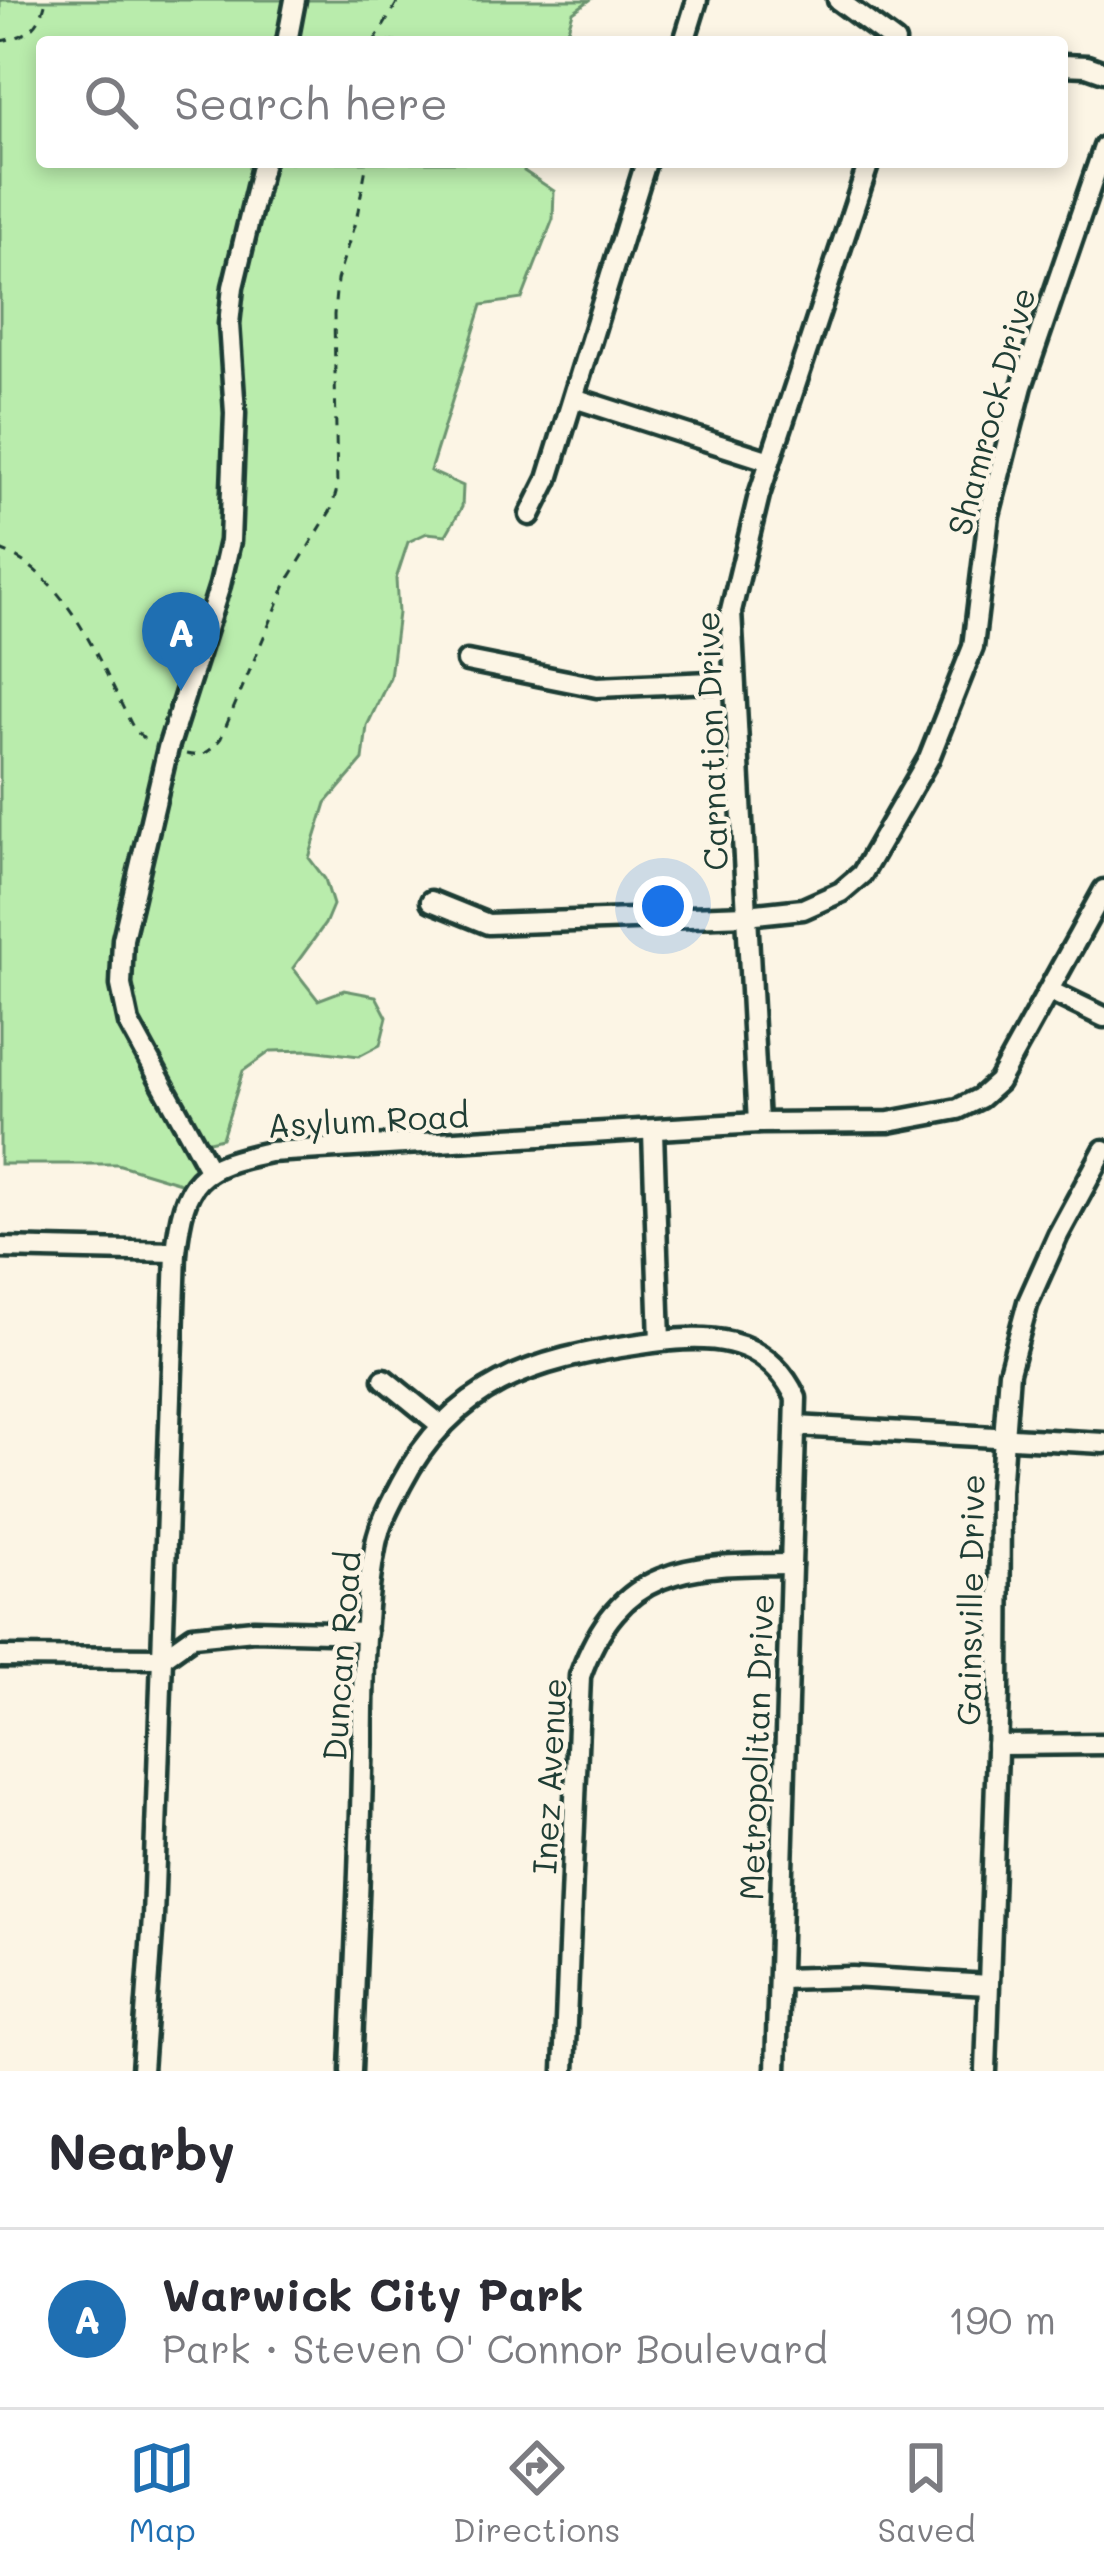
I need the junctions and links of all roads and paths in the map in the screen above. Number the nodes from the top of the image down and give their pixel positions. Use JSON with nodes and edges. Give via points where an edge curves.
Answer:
{"nodes":[{"id":1,"x":46,"y":0,"type":"edge"},
{"id":2,"x":295,"y":0,"type":"edge"},
{"id":3,"x":399,"y":0,"type":"edge"},
{"id":4,"x":697,"y":0,"type":"edge"},
{"id":5,"x":838,"y":0,"type":"edge"},
{"id":6,"x":288,"y":36,"type":"edge"},
{"id":7,"x":378,"y":36,"type":"edge"},
{"id":8,"x":686,"y":36,"type":"edge"},
{"id":9,"x":887,"y":36,"type":"edge"},
{"id":10,"x":0,"y":40,"type":"edge"},
{"id":11,"x":1068,"y":65,"type":"edge"},
{"id":12,"x":1104,"y":72,"type":"edge"},
{"id":13,"x":1104,"y":147,"type":"edge"},
{"id":14,"x":262,"y":168,"type":"edge"},
{"id":15,"x":366,"y":168,"type":"edge"},
{"id":16,"x":644,"y":168,"type":"edge"},
{"id":17,"x":867,"y":168,"type":"edge"},
{"id":18,"x":574,"y":398,"type":"junction"},
{"id":19,"x":770,"y":461,"type":"junction"},
{"id":20,"x":530,"y":515,"type":"dead end"},
{"id":21,"x":0,"y":550,"type":"edge"},
{"id":22,"x":467,"y":661,"type":"dead end"},
{"id":23,"x":734,"y":681,"type":"junction"},
{"id":24,"x":168,"y":748,"type":"junction"},
{"id":25,"x":1104,"y":890,"type":"edge"},
{"id":26,"x":431,"y":901,"type":"dead end"},
{"id":27,"x":747,"y":915,"type":"junction"},
{"id":28,"x":1050,"y":991,"type":"junction"},
{"id":29,"x":1104,"y":1017,"type":"edge"},
{"id":30,"x":758,"y":1123,"type":"junction"},
{"id":31,"x":653,"y":1132,"type":"junction"},
{"id":32,"x":1104,"y":1150,"type":"edge"},
{"id":33,"x":210,"y":1171,"type":"junction"},
{"id":34,"x":0,"y":1248,"type":"edge"},
{"id":35,"x":176,"y":1252,"type":"junction"},
{"id":36,"x":660,"y":1341,"type":"junction"},
{"id":37,"x":384,"y":1379,"type":"dead end"},
{"id":38,"x":442,"y":1426,"type":"junction"},
{"id":39,"x":796,"y":1426,"type":"junction"},
{"id":40,"x":1002,"y":1438,"type":"junction"},
{"id":41,"x":1104,"y":1443,"type":"edge"},
{"id":42,"x":790,"y":1564,"type":"junction"},
{"id":43,"x":366,"y":1633,"type":"junction"},
{"id":44,"x":0,"y":1657,"type":"edge"},
{"id":45,"x":162,"y":1658,"type":"junction"},
{"id":46,"x":1104,"y":1744,"type":"edge"},
{"id":47,"x":997,"y":1745,"type":"junction"},
{"id":48,"x":779,"y":1979,"type":"junction"},
{"id":49,"x":988,"y":1985,"type":"junction"},
{"id":50,"x":142,"y":2071,"type":"edge"},
{"id":51,"x":351,"y":2071,"type":"edge"},
{"id":52,"x":564,"y":2071,"type":"edge"},
{"id":53,"x":776,"y":2071,"type":"edge"},
{"id":54,"x":986,"y":2071,"type":"edge"}],
"edges":[{"from":1,"to":10,"type":"path","via":[[33,30]]},
{"from":2,"to":6,"type":"street"},
{"from":3,"to":7,"type":"path"},
{"from":4,"to":8,"type":"street"},
{"from":5,"to":9,"type":"street"},
{"from":11,"to":12,"type":"street"},
{"from":13,"to":27,"type":"street","name":"Shamrock Drive","via":[[1022,386],[989,515],[974,647],[929,758],[862,874],[802,909]]},
{"from":14,"to":24,"type":"street","via":[[229,324],[230,541]]},
{"from":15,"to":24,"type":"path","via":[[337,280],[338,489],[331,510],[288,580],[221,738],[199,757]]},
{"from":16,"to":18,"type":"street"},
{"from":17,"to":19,"type":"street","name":"Carnation Drive"},
{"from":18,"to":19,"type":"street"},
{"from":18,"to":20,"type":"street"},
{"from":19,"to":23,"type":"street","name":"Carnation Drive","via":[[731,611]]},
{"from":21,"to":24,"type":"path","via":[[50,584],[134,730]]},
{"from":22,"to":23,"type":"street","via":[[597,687]]},
{"from":23,"to":27,"type":"street","name":"Carnation Drive"},
{"from":24,"to":33,"type":"street","via":[[129,908],[122,985],[129,1023]]},
{"from":25,"to":28,"type":"street","name":"Asylum Road"},
{"from":26,"to":27,"type":"street","name":"Shamrock Drive","via":[[488,924]]},
{"from":27,"to":30,"type":"street","name":"Carnation Drive"},
{"from":28,"to":29,"type":"street"},
{"from":28,"to":30,"type":"street","name":"Asylum Road","via":[[998,1082],[958,1109],[889,1122]]},
{"from":30,"to":31,"type":"street","name":"Asylum Road"},
{"from":31,"to":33,"type":"street","name":"Asylum Road","via":[[270,1152]]},
{"from":31,"to":36,"type":"street"},
{"from":32,"to":40,"type":"street","name":"Gainsville Drive","via":[[1028,1302]]},
{"from":33,"to":35,"type":"street","via":[[180,1213]]},
{"from":34,"to":35,"type":"street"},
{"from":35,"to":45,"type":"street"},
{"from":36,"to":38,"type":"street","name":"Duncan Road","via":[[552,1360],[469,1398]]},
{"from":36,"to":39,"type":"street","name":"Duncan Road","via":[[740,1345],[766,1355],[796,1398]]},
{"from":37,"to":38,"type":"street"},
{"from":38,"to":43,"type":"street","name":"Duncan Road","via":[[419,1450],[376,1540]]},
{"from":39,"to":40,"type":"street"},
{"from":39,"to":42,"type":"street","name":"Metropolitan Drive"},
{"from":40,"to":41,"type":"street"},
{"from":40,"to":47,"type":"street","name":"Gainsville Drive"},
{"from":42,"to":48,"type":"street","name":"Metropolitan Drive"},
{"from":42,"to":52,"type":"street","name":"Inez Avenue","via":[[684,1569],[635,1593],[605,1619],[591,1645],[580,1676]]},
{"from":43,"to":45,"type":"street","via":[[193,1636]]},
{"from":43,"to":51,"type":"street","name":"Duncan Road"},
{"from":44,"to":45,"type":"street"},
{"from":45,"to":50,"type":"street"},
{"from":46,"to":47,"type":"street"},
{"from":47,"to":49,"type":"street","name":"Gainsville Drive"},
{"from":48,"to":49,"type":"street"},
{"from":48,"to":53,"type":"street","name":"Metropolitan Drive"},
{"from":49,"to":54,"type":"street","name":"Gainsville Drive"}]}
